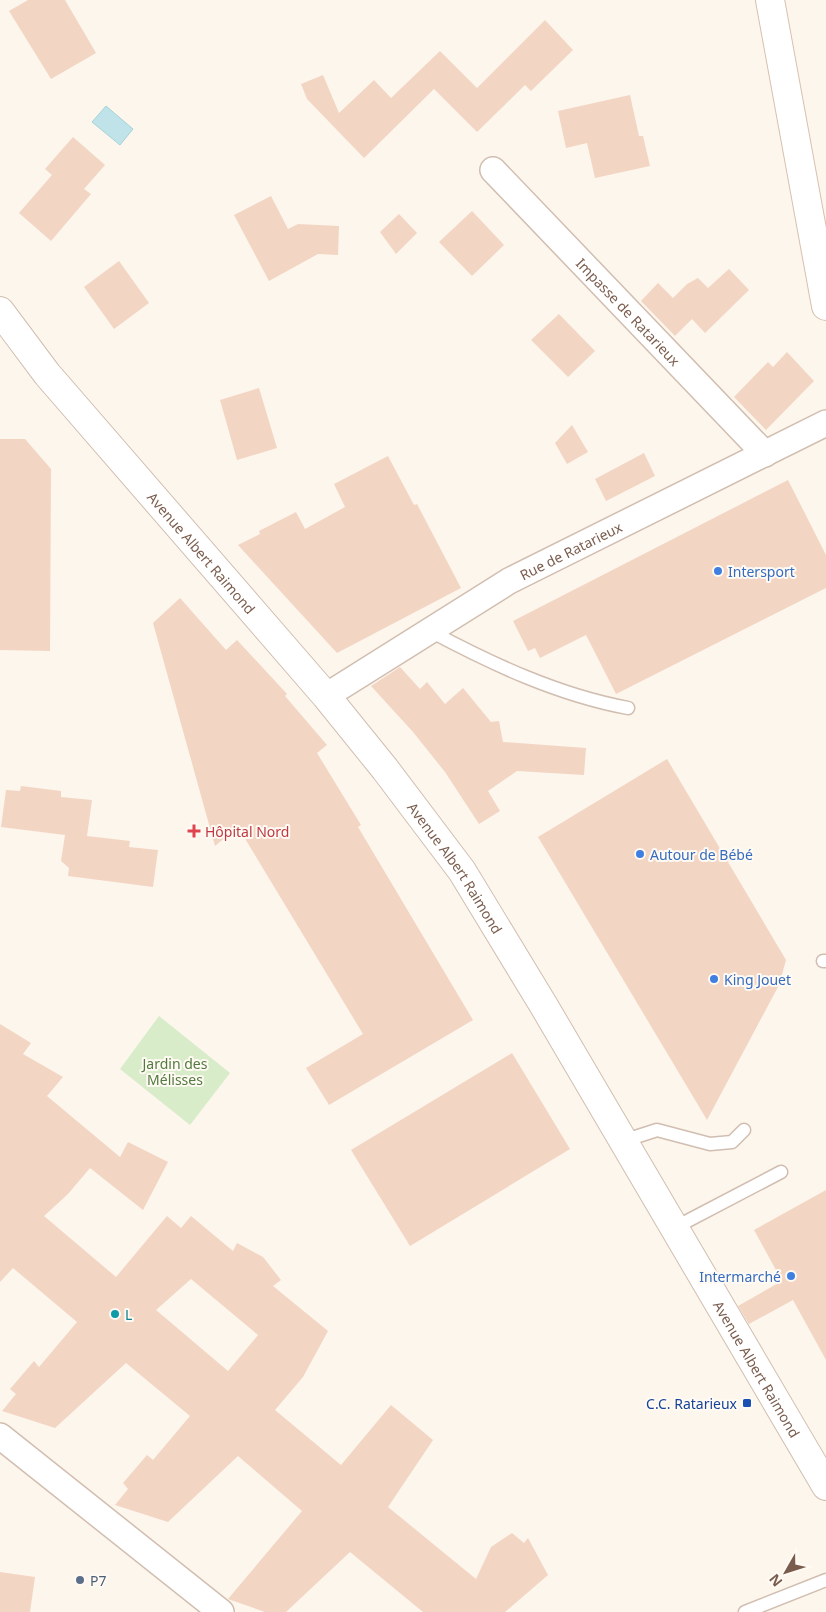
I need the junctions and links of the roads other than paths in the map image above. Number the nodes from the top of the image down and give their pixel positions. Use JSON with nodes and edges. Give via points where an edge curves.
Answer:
{"nodes":[{"id":1,"x":770,"y":0,"type":"edge"},
{"id":2,"x":492,"y":170,"type":"dead end"},
{"id":3,"x":807,"y":206,"type":"junction"},
{"id":4,"x":826,"y":242,"type":"edge"},
{"id":5,"x":826,"y":306,"type":"edge"},
{"id":6,"x":0,"y":311,"type":"edge"},
{"id":7,"x":826,"y":424,"type":"edge"},
{"id":8,"x":765,"y":454,"type":"junction"},
{"id":9,"x":430,"y":631,"type":"junction"},
{"id":10,"x":326,"y":696,"type":"junction"},
{"id":11,"x":628,"y":708,"type":"dead end"},
{"id":12,"x":744,"y":1130,"type":"dead end"},
{"id":13,"x":623,"y":1141,"type":"junction"},
{"id":14,"x":781,"y":1172,"type":"dead end"},
{"id":15,"x":674,"y":1228,"type":"junction"},
{"id":16,"x":0,"y":1436,"type":"edge"},
{"id":17,"x":826,"y":1486,"type":"edge"},
{"id":18,"x":826,"y":1580,"type":"edge"},
{"id":19,"x":221,"y":1612,"type":"edge"},
{"id":20,"x":745,"y":1612,"type":"edge"}],
"edges":[{"from":1,"to":3,"type":"street"},
{"from":2,"to":8,"type":"street","name":"Impasse de Ratarieux"},
{"from":3,"to":4,"type":"street"},
{"from":3,"to":5,"type":"street"},
{"from":6,"to":10,"type":"street","name":"Avenue Albert Raimond","via":[[47,374]]},
{"from":7,"to":8,"type":"street","name":"Rue de Ratarieux"},
{"from":8,"to":9,"type":"street","name":"Rue de Ratarieux","via":[[509,580]]},
{"from":9,"to":10,"type":"street","name":"Rue de Ratarieux"},
{"from":9,"to":11,"type":"lane","via":[[524,676],[590,701]]},
{"from":10,"to":13,"type":"street","name":"Avenue Albert Raimond","via":[[462,871]]},
{"from":12,"to":13,"type":"lane","via":[[732,1142],[710,1144],[658,1130]]},
{"from":13,"to":15,"type":"street","name":"Avenue Albert Raimond"},
{"from":14,"to":15,"type":"lane"},
{"from":15,"to":17,"type":"street","name":"Avenue Albert Raimond"},
{"from":16,"to":19,"type":"street"},
{"from":18,"to":20,"type":"lane"}]}
